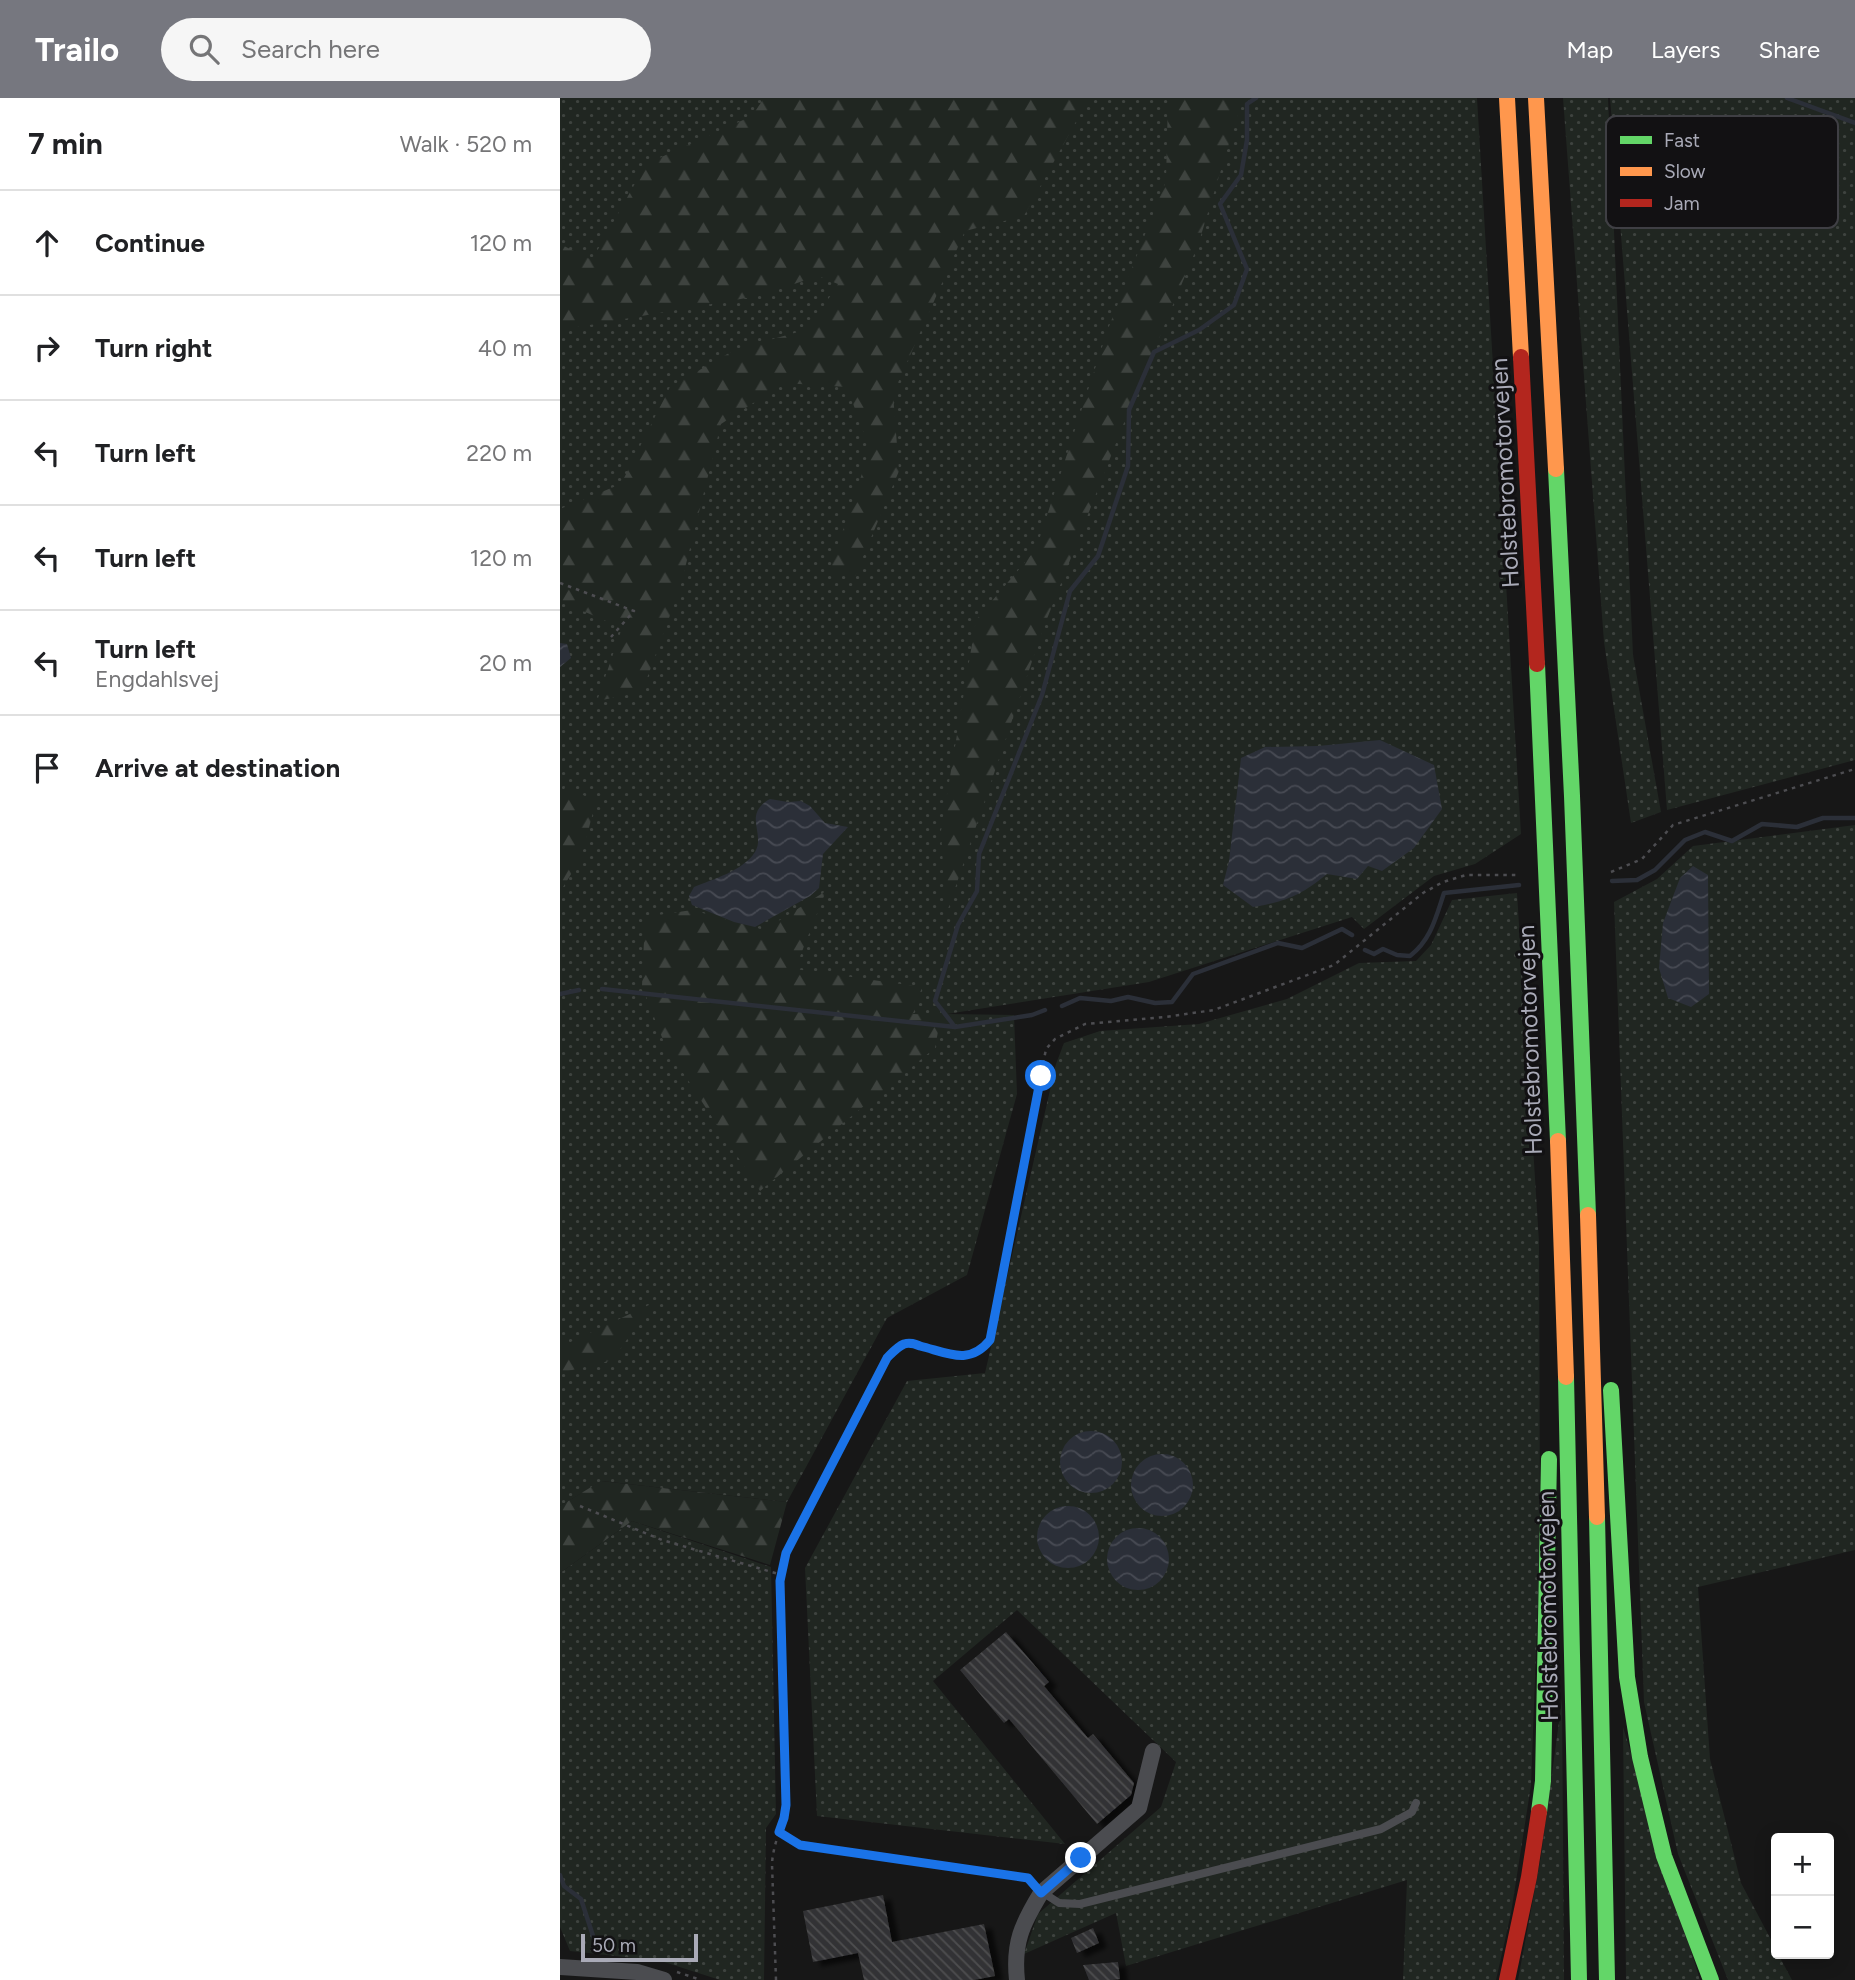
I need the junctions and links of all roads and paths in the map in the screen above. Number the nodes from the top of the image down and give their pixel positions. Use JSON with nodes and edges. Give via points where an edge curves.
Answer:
{"nodes":[{"id":1,"x":1507,"y":98,"type":"edge"},
{"id":2,"x":1536,"y":98,"type":"edge"},
{"id":3,"x":560,"y":583,"type":"edge"},
{"id":4,"x":611,"y":637,"type":"dead end"},
{"id":5,"x":1855,"y":769,"type":"edge"},
{"id":6,"x":1611,"y":872,"type":"dead end"},
{"id":7,"x":1518,"y":875,"type":"dead end"},
{"id":8,"x":1577,"y":927,"type":"junction"},
{"id":9,"x":1560,"y":1194,"type":"junction"},
{"id":10,"x":1606,"y":1299,"type":"dead end"},
{"id":11,"x":1610,"y":1368,"type":"dead end"},
{"id":12,"x":1550,"y":1394,"type":"dead end"},
{"id":13,"x":1550,"y":1436,"type":"dead end"},
{"id":14,"x":580,"y":1506,"type":"dead end"},
{"id":15,"x":782,"y":1575,"type":"junction"},
{"id":16,"x":1153,"y":1751,"type":"dead end"},
{"id":17,"x":1416,"y":1803,"type":"dead end"},
{"id":18,"x":779,"y":1832,"type":"junction"},
{"id":19,"x":1042,"y":1892,"type":"junction"},
{"id":20,"x":560,"y":1967,"type":"edge"},
{"id":21,"x":587,"y":1974,"type":"edge"},
{"id":22,"x":664,"y":1980,"type":"edge"},
{"id":23,"x":776,"y":1980,"type":"edge"},
{"id":24,"x":1017,"y":1980,"type":"edge"},
{"id":25,"x":1507,"y":1980,"type":"edge"},
{"id":26,"x":1579,"y":1980,"type":"edge"},
{"id":27,"x":1607,"y":1980,"type":"edge"},
{"id":28,"x":1711,"y":1980,"type":"edge"}],
"edges":[{"from":1,"to":9,"type":"highway","name":"Holstebromotorvejen"},
{"from":2,"to":8,"type":"highway","name":"Holstebromotorvejen"},
{"from":3,"to":4,"type":"path","via":[[634,611]]},
{"from":5,"to":6,"type":"path","via":[[1673,825],[1642,859]]},
{"from":7,"to":15,"type":"path","via":[[1466,875],[1443,882],[1334,965],[1214,1010],[1085,1024],[1055,1039],[1046,1049],[990,1340],[974,1355],[909,1343],[887,1358],[786,1553]]},
{"from":8,"to":10,"type":"highway","via":[[1593,1053]]},
{"from":8,"to":27,"type":"highway","name":"Holstebromotorvejen","via":[[1602,1666]]},
{"from":9,"to":12,"type":"highway","via":[[1552,1254]]},
{"from":9,"to":26,"type":"highway","name":"Holstebromotorvejen"},
{"from":11,"to":28,"type":"highway","via":[[1627,1677],[1640,1757],[1664,1856]]},
{"from":13,"to":25,"type":"highway","via":[[1543,1781]]},
{"from":14,"to":15,"type":"path","via":[[662,1540]]},
{"from":15,"to":18,"type":"path","via":[[786,1805]]},
{"from":16,"to":19,"type":"street","via":[[1139,1808]]},
{"from":17,"to":19,"type":"lane","via":[[1412,1812],[1381,1829],[1080,1904],[1059,1903]]},
{"from":18,"to":19,"type":"path","via":[[800,1845],[1028,1878]]},
{"from":18,"to":23,"type":"path","via":[[772,1864]]},
{"from":19,"to":24,"type":"street","via":[[1016,1946]]},
{"from":20,"to":21,"type":"street"},
{"from":21,"to":22,"type":"street","via":[[637,1972]]}]}
